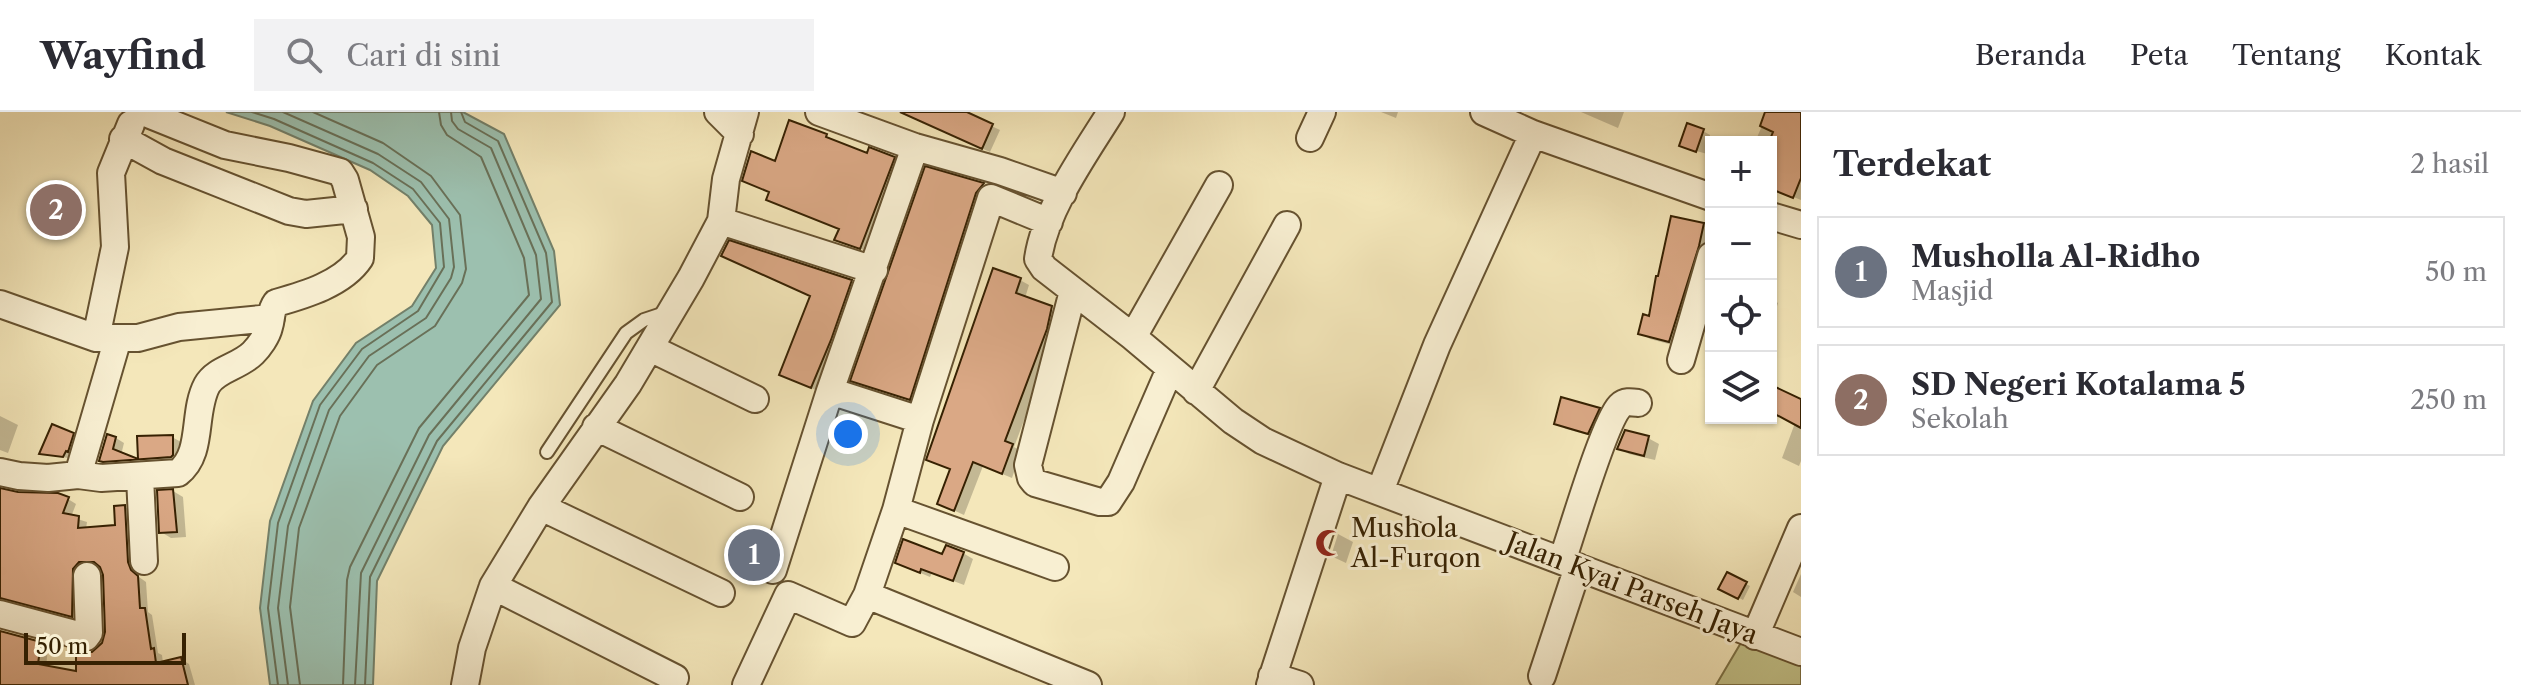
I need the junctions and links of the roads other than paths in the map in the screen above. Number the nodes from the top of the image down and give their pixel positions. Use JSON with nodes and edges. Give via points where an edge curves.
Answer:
{"nodes":[{"id":1,"x":140,"y":112,"type":"edge"},
{"id":2,"x":718,"y":112,"type":"edge"},
{"id":3,"x":819,"y":112,"type":"edge"},
{"id":4,"x":1111,"y":112,"type":"edge"},
{"id":5,"x":1322,"y":112,"type":"edge"},
{"id":6,"x":1484,"y":112,"type":"edge"},
{"id":7,"x":846,"y":116,"type":"edge"},
{"id":8,"x":742,"y":123,"type":"edge"},
{"id":9,"x":1526,"y":125,"type":"edge"},
{"id":10,"x":1310,"y":138,"type":"dead end"},
{"id":11,"x":123,"y":139,"type":"junction"},
{"id":12,"x":915,"y":147,"type":"junction"},
{"id":13,"x":1000,"y":171,"type":"junction"},
{"id":14,"x":1219,"y":185,"type":"dead end"},
{"id":15,"x":1063,"y":193,"type":"junction"},
{"id":16,"x":1705,"y":195,"type":"edge"},
{"id":17,"x":991,"y":198,"type":"junction"},
{"id":18,"x":354,"y":209,"type":"junction"},
{"id":19,"x":1777,"y":218,"type":"edge"},
{"id":20,"x":721,"y":221,"type":"junction"},
{"id":21,"x":1049,"y":222,"type":"junction"},
{"id":22,"x":1287,"y":225,"type":"dead end"},
{"id":23,"x":1801,"y":225,"type":"edge"},
{"id":24,"x":874,"y":270,"type":"junction"},
{"id":25,"x":1705,"y":277,"type":"edge"},
{"id":26,"x":1073,"y":291,"type":"junction"},
{"id":27,"x":0,"y":304,"type":"edge"},
{"id":28,"x":672,"y":310,"type":"junction"},
{"id":29,"x":271,"y":318,"type":"junction"},
{"id":30,"x":1133,"y":337,"type":"junction"},
{"id":31,"x":107,"y":338,"type":"junction"},
{"id":32,"x":650,"y":348,"type":"junction"},
{"id":33,"x":1681,"y":360,"type":"dead end"},
{"id":34,"x":1170,"y":369,"type":"junction"},
{"id":35,"x":830,"y":391,"type":"junction"},
{"id":36,"x":1196,"y":391,"type":"junction"},
{"id":37,"x":755,"y":399,"type":"dead end"},
{"id":38,"x":1638,"y":403,"type":"dead end"},
{"id":39,"x":920,"y":420,"type":"junction"},
{"id":40,"x":596,"y":427,"type":"junction"},
{"id":41,"x":547,"y":452,"type":"dead end"},
{"id":42,"x":0,"y":472,"type":"edge"},
{"id":43,"x":78,"y":475,"type":"junction"},
{"id":44,"x":1338,"y":476,"type":"junction"},
{"id":45,"x":140,"y":477,"type":"junction"},
{"id":46,"x":1380,"y":491,"type":"junction"},
{"id":47,"x":740,"y":497,"type":"dead end"},
{"id":48,"x":541,"y":507,"type":"junction"},
{"id":49,"x":896,"y":510,"type":"junction"},
{"id":50,"x":1801,"y":528,"type":"edge"},
{"id":51,"x":144,"y":561,"type":"dead end"},
{"id":52,"x":1570,"y":564,"type":"junction"},
{"id":53,"x":1055,"y":567,"type":"dead end"},
{"id":54,"x":773,"y":570,"type":"dead end"},
{"id":55,"x":87,"y":576,"type":"dead end"},
{"id":56,"x":493,"y":586,"type":"junction"},
{"id":57,"x":721,"y":593,"type":"dead end"},
{"id":58,"x":867,"y":595,"type":"junction"},
{"id":59,"x":0,"y":614,"type":"edge"},
{"id":60,"x":1755,"y":636,"type":"junction"},
{"id":61,"x":1801,"y":652,"type":"edge"},
{"id":62,"x":1542,"y":676,"type":"dead end"},
{"id":63,"x":675,"y":678,"type":"dead end"},
{"id":64,"x":1271,"y":681,"type":"edge"},
{"id":65,"x":465,"y":685,"type":"edge"},
{"id":66,"x":746,"y":685,"type":"edge"},
{"id":67,"x":1088,"y":685,"type":"edge"},
{"id":68,"x":1300,"y":685,"type":"edge"}],
"edges":[{"from":1,"to":11,"type":"street"},
{"from":1,"to":18,"type":"street","via":[[225,145],[336,170]]},
{"from":2,"to":8,"type":"street"},
{"from":3,"to":7,"type":"street"},
{"from":4,"to":15,"type":"street","name":"Jalan Kyai Parseh Jaya"},
{"from":5,"to":10,"type":"street"},
{"from":6,"to":9,"type":"street"},
{"from":7,"to":12,"type":"street"},
{"from":8,"to":20,"type":"street"},
{"from":9,"to":16,"type":"street"},
{"from":9,"to":46,"type":"street"},
{"from":11,"to":18,"type":"street","via":[[163,161],[289,211]]},
{"from":11,"to":31,"type":"street","via":[[111,173],[115,247]]},
{"from":12,"to":13,"type":"street"},
{"from":12,"to":24,"type":"street"},
{"from":13,"to":15,"type":"street"},
{"from":13,"to":17,"type":"street"},
{"from":14,"to":30,"type":"street"},
{"from":15,"to":21,"type":"street","name":"Jalan Kyai Parseh Jaya"},
{"from":17,"to":21,"type":"street"},
{"from":17,"to":39,"type":"street"},
{"from":18,"to":29,"type":"street","via":[[362,245],[357,263],[330,283],[276,303]]},
{"from":19,"to":23,"type":"street"},
{"from":20,"to":24,"type":"street"},
{"from":20,"to":28,"type":"street"},
{"from":21,"to":26,"type":"street","name":"Jalan Kyai Parseh Jaya","via":[[1038,259]]},
{"from":22,"to":36,"type":"street"},
{"from":24,"to":35,"type":"street"},
{"from":25,"to":33,"type":"street"},
{"from":26,"to":30,"type":"street","name":"Jalan Kyai Parseh Jaya"},
{"from":26,"to":34,"type":"street","via":[[1028,465],[1035,483],[1108,502]]},
{"from":27,"to":31,"type":"street"},
{"from":28,"to":32,"type":"street"},
{"from":28,"to":41,"type":"lane","via":[[626,333]]},
{"from":29,"to":31,"type":"street"},
{"from":29,"to":45,"type":"street","via":[[255,351],[207,385],[187,466],[178,473]]},
{"from":30,"to":34,"type":"street","name":"Jalan Kyai Parseh Jaya"},
{"from":31,"to":43,"type":"street"},
{"from":32,"to":37,"type":"street"},
{"from":32,"to":40,"type":"street"},
{"from":34,"to":36,"type":"street","name":"Jalan Kyai Parseh Jaya"},
{"from":35,"to":39,"type":"street"},
{"from":35,"to":54,"type":"street"},
{"from":36,"to":44,"type":"street","name":"Jalan Kyai Parseh Jaya","via":[[1263,441]]},
{"from":38,"to":52,"type":"street","via":[[1620,406],[1610,424]]},
{"from":39,"to":49,"type":"street"},
{"from":40,"to":47,"type":"street"},
{"from":40,"to":48,"type":"street"},
{"from":42,"to":43,"type":"street","via":[[48,478]]},
{"from":43,"to":45,"type":"street"},
{"from":44,"to":46,"type":"street","name":"Jalan Kyai Parseh Jaya"},
{"from":44,"to":64,"type":"street"},
{"from":45,"to":51,"type":"street"},
{"from":46,"to":52,"type":"street","name":"Jalan Kyai Parseh Jaya"},
{"from":48,"to":56,"type":"street"},
{"from":48,"to":57,"type":"street"},
{"from":49,"to":53,"type":"street"},
{"from":49,"to":58,"type":"street"},
{"from":50,"to":60,"type":"street"},
{"from":52,"to":60,"type":"street","name":"Jalan Kyai Parseh Jaya"},
{"from":52,"to":62,"type":"street"},
{"from":55,"to":59,"type":"street","via":[[86,637]]},
{"from":56,"to":63,"type":"street"},
{"from":56,"to":65,"type":"street"},
{"from":58,"to":66,"type":"street","via":[[852,623],[788,595]]},
{"from":58,"to":67,"type":"street"},
{"from":60,"to":61,"type":"street","name":"Jalan Kyai Parseh Jaya"},
{"from":64,"to":68,"type":"street"}]}
